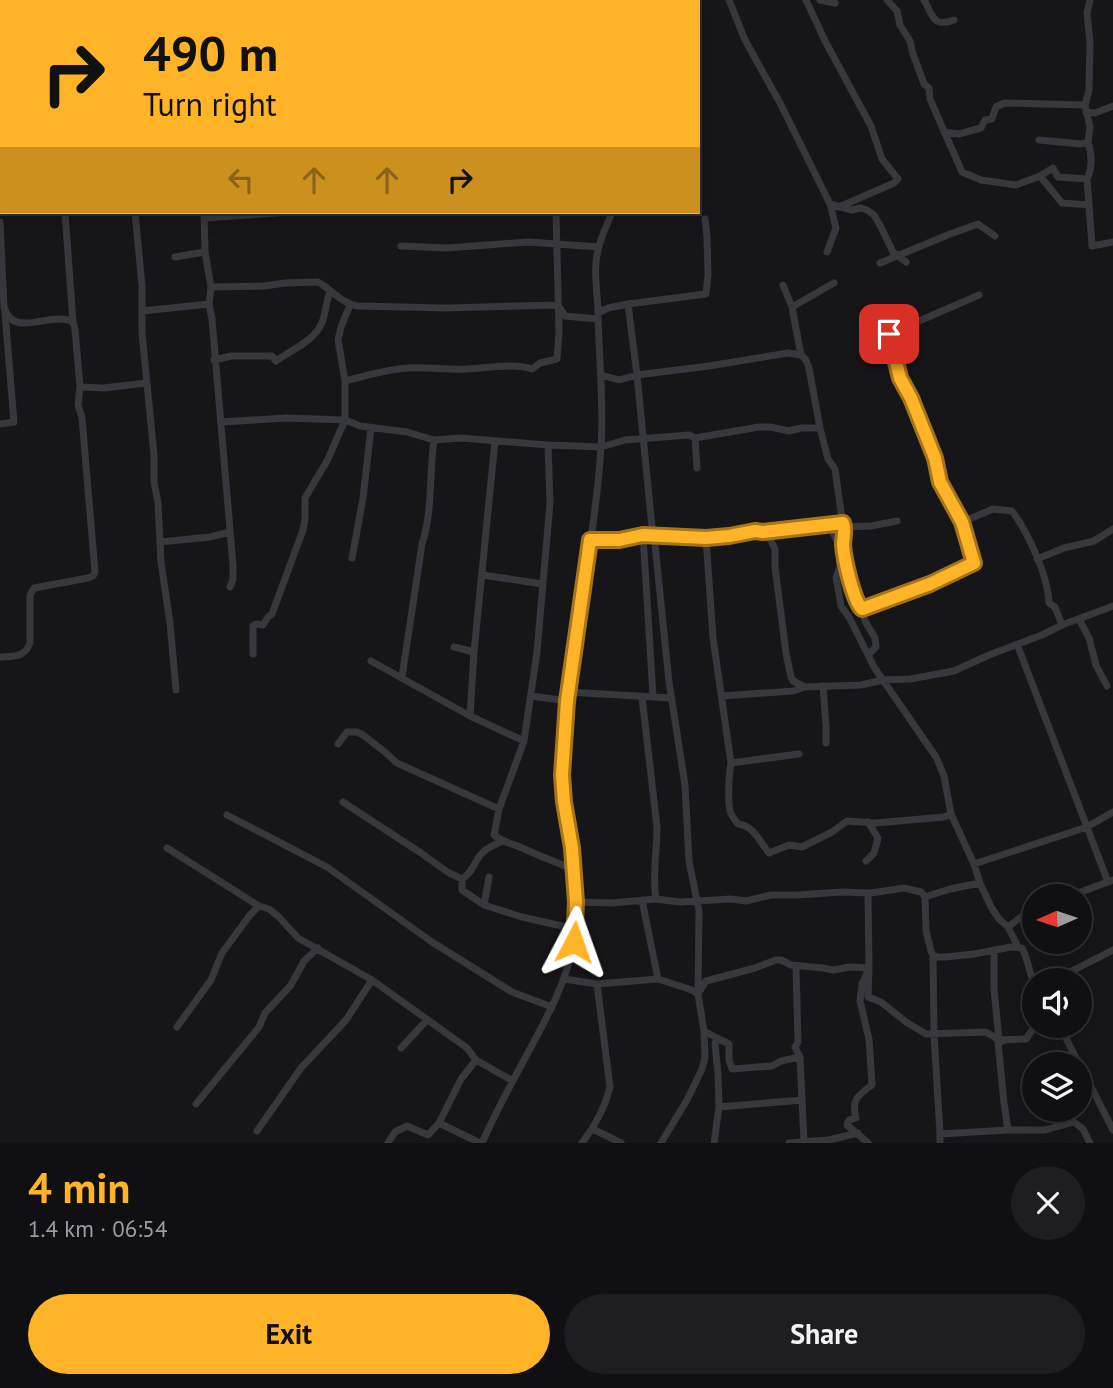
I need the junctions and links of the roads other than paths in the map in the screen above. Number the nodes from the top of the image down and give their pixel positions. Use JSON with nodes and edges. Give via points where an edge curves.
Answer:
{"nodes":[{"id":1,"x":729,"y":0,"type":"edge"},
{"id":2,"x":806,"y":0,"type":"edge"},
{"id":3,"x":820,"y":0,"type":"edge"},
{"id":4,"x":924,"y":0,"type":"edge"},
{"id":5,"x":1090,"y":0,"type":"edge"},
{"id":6,"x":891,"y":1,"type":"edge"},
{"id":7,"x":835,"y":3,"type":"dead end"},
{"id":8,"x":954,"y":20,"type":"dead end"},
{"id":9,"x":1113,"y":106,"type":"edge"},
{"id":10,"x":1086,"y":108,"type":"junction"},
{"id":11,"x":944,"y":132,"type":"junction"},
{"id":12,"x":1040,"y":140,"type":"dead end"},
{"id":13,"x":1088,"y":142,"type":"junction"},
{"id":14,"x":1040,"y":176,"type":"junction"},
{"id":15,"x":1087,"y":179,"type":"junction"},
{"id":16,"x":830,"y":204,"type":"junction"},
{"id":17,"x":1089,"y":205,"type":"junction"},
{"id":18,"x":839,"y":207,"type":"junction"},
{"id":19,"x":65,"y":214,"type":"edge"},
{"id":20,"x":135,"y":214,"type":"edge"},
{"id":21,"x":233,"y":214,"type":"edge"},
{"id":22,"x":556,"y":214,"type":"edge"},
{"id":23,"x":611,"y":214,"type":"edge"},
{"id":24,"x":204,"y":215,"type":"edge"},
{"id":25,"x":705,"y":219,"type":"dead end"},
{"id":26,"x":0,"y":222,"type":"edge"},
{"id":27,"x":995,"y":236,"type":"dead end"},
{"id":28,"x":1113,"y":242,"type":"edge"},
{"id":29,"x":556,"y":245,"type":"junction"},
{"id":30,"x":401,"y":246,"type":"dead end"},
{"id":31,"x":599,"y":247,"type":"junction"},
{"id":32,"x":205,"y":252,"type":"junction"},
{"id":33,"x":827,"y":252,"type":"dead end"},
{"id":34,"x":899,"y":255,"type":"junction"},
{"id":35,"x":175,"y":257,"type":"dead end"},
{"id":36,"x":906,"y":262,"type":"dead end"},
{"id":37,"x":880,"y":263,"type":"dead end"},
{"id":38,"x":834,"y":283,"type":"dead end"},
{"id":39,"x":783,"y":285,"type":"dead end"},
{"id":40,"x":211,"y":287,"type":"junction"},
{"id":41,"x":330,"y":292,"type":"junction"},
{"id":42,"x":979,"y":295,"type":"dead end"},
{"id":43,"x":209,"y":304,"type":"junction"},
{"id":44,"x":628,"y":304,"type":"junction"},
{"id":45,"x":350,"y":305,"type":"junction"},
{"id":46,"x":558,"y":305,"type":"junction"},
{"id":47,"x":792,"y":307,"type":"junction"},
{"id":48,"x":142,"y":311,"type":"junction"},
{"id":49,"x":5,"y":313,"type":"junction"},
{"id":50,"x":598,"y":316,"type":"junction"},
{"id":51,"x":73,"y":322,"type":"junction"},
{"id":52,"x":801,"y":355,"type":"junction"},
{"id":53,"x":214,"y":360,"type":"junction"},
{"id":54,"x":601,"y":375,"type":"junction"},
{"id":55,"x":638,"y":375,"type":"junction"},
{"id":56,"x":345,"y":382,"type":"junction"},
{"id":57,"x":146,"y":383,"type":"junction"},
{"id":58,"x":80,"y":387,"type":"junction"},
{"id":59,"x":345,"y":420,"type":"junction"},
{"id":60,"x":221,"y":422,"type":"junction"},
{"id":61,"x":0,"y":424,"type":"edge"},
{"id":62,"x":371,"y":428,"type":"junction"},
{"id":63,"x":820,"y":428,"type":"junction"},
{"id":64,"x":695,"y":438,"type":"junction"},
{"id":65,"x":434,"y":440,"type":"junction"},
{"id":66,"x":644,"y":440,"type":"junction"},
{"id":67,"x":495,"y":441,"type":"junction"},
{"id":68,"x":548,"y":446,"type":"junction"},
{"id":69,"x":601,"y":447,"type":"junction"},
{"id":70,"x":697,"y":468,"type":"dead end"},
{"id":71,"x":897,"y":521,"type":"dead end"},
{"id":72,"x":962,"y":522,"type":"junction"},
{"id":73,"x":844,"y":525,"type":"junction"},
{"id":74,"x":824,"y":526,"type":"junction"},
{"id":75,"x":1113,"y":529,"type":"edge"},
{"id":76,"x":230,"y":532,"type":"junction"},
{"id":77,"x":763,"y":532,"type":"junction"},
{"id":78,"x":643,"y":535,"type":"junction"},
{"id":79,"x":654,"y":535,"type":"junction"},
{"id":80,"x":706,"y":538,"type":"junction"},
{"id":81,"x":590,"y":540,"type":"junction"},
{"id":82,"x":160,"y":542,"type":"junction"},
{"id":83,"x":352,"y":558,"type":"dead end"},
{"id":84,"x":1037,"y":559,"type":"junction"},
{"id":85,"x":483,"y":575,"type":"junction"},
{"id":86,"x":542,"y":584,"type":"junction"},
{"id":87,"x":230,"y":587,"type":"dead end"},
{"id":88,"x":860,"y":606,"type":"junction"},
{"id":89,"x":1113,"y":606,"type":"edge"},
{"id":90,"x":849,"y":617,"type":"junction"},
{"id":91,"x":1079,"y":619,"type":"junction"},
{"id":92,"x":1062,"y":625,"type":"junction"},
{"id":93,"x":1017,"y":644,"type":"junction"},
{"id":94,"x":454,"y":647,"type":"dead end"},
{"id":95,"x":474,"y":652,"type":"junction"},
{"id":96,"x":253,"y":654,"type":"dead end"},
{"id":97,"x":868,"y":655,"type":"junction"},
{"id":98,"x":0,"y":657,"type":"edge"},
{"id":99,"x":371,"y":661,"type":"dead end"},
{"id":100,"x":402,"y":677,"type":"junction"},
{"id":101,"x":883,"y":680,"type":"junction"},
{"id":102,"x":823,"y":686,"type":"junction"},
{"id":103,"x":1107,"y":686,"type":"dead end"},
{"id":104,"x":805,"y":687,"type":"junction"},
{"id":105,"x":176,"y":690,"type":"dead end"},
{"id":106,"x":568,"y":692,"type":"junction"},
{"id":107,"x":532,"y":696,"type":"junction"},
{"id":108,"x":642,"y":696,"type":"junction"},
{"id":109,"x":653,"y":696,"type":"junction"},
{"id":110,"x":722,"y":696,"type":"junction"},
{"id":111,"x":671,"y":698,"type":"junction"},
{"id":112,"x":567,"y":701,"type":"junction"},
{"id":113,"x":470,"y":716,"type":"junction"},
{"id":114,"x":524,"y":741,"type":"junction"},
{"id":115,"x":826,"y":743,"type":"dead end"},
{"id":116,"x":338,"y":744,"type":"dead end"},
{"id":117,"x":799,"y":754,"type":"dead end"},
{"id":118,"x":731,"y":763,"type":"junction"},
{"id":119,"x":343,"y":802,"type":"dead end"},
{"id":120,"x":499,"y":808,"type":"junction"},
{"id":121,"x":1113,"y":813,"type":"edge"},
{"id":122,"x":951,"y":814,"type":"junction"},
{"id":123,"x":227,"y":815,"type":"dead end"},
{"id":124,"x":868,"y":822,"type":"junction"},
{"id":125,"x":1087,"y":827,"type":"junction"},
{"id":126,"x":502,"y":841,"type":"junction"},
{"id":127,"x":167,"y":849,"type":"dead end"},
{"id":128,"x":866,"y":861,"type":"dead end"},
{"id":129,"x":974,"y":864,"type":"junction"},
{"id":130,"x":573,"y":869,"type":"junction"},
{"id":131,"x":489,"y":877,"type":"dead end"},
{"id":132,"x":462,"y":879,"type":"junction"},
{"id":133,"x":1110,"y":881,"type":"edge"},
{"id":134,"x":980,"y":883,"type":"junction"},
{"id":135,"x":1092,"y":888,"type":"edge"},
{"id":136,"x":868,"y":893,"type":"junction"},
{"id":137,"x":925,"y":897,"type":"junction"},
{"id":138,"x":642,"y":900,"type":"junction"},
{"id":139,"x":656,"y":900,"type":"junction"},
{"id":140,"x":697,"y":901,"type":"junction"},
{"id":141,"x":576,"y":902,"type":"junction"},
{"id":142,"x":484,"y":905,"type":"junction"},
{"id":143,"x":259,"y":906,"type":"junction"},
{"id":144,"x":1022,"y":917,"type":"edge"},
{"id":145,"x":1008,"y":927,"type":"junction"},
{"id":146,"x":575,"y":929,"type":"junction"},
{"id":147,"x":1018,"y":947,"type":"junction"},
{"id":148,"x":318,"y":948,"type":"junction"},
{"id":149,"x":994,"y":950,"type":"junction"},
{"id":150,"x":1112,"y":954,"type":"edge"},
{"id":151,"x":933,"y":955,"type":"junction"},
{"id":152,"x":796,"y":966,"type":"junction"},
{"id":153,"x":869,"y":968,"type":"junction"},
{"id":154,"x":1028,"y":968,"type":"edge"},
{"id":155,"x":1081,"y":968,"type":"edge"},
{"id":156,"x":564,"y":979,"type":"junction"},
{"id":157,"x":658,"y":979,"type":"junction"},
{"id":158,"x":372,"y":980,"type":"junction"},
{"id":159,"x":597,"y":984,"type":"junction"},
{"id":160,"x":698,"y":994,"type":"junction"},
{"id":161,"x":552,"y":1007,"type":"junction"},
{"id":162,"x":427,"y":1020,"type":"junction"},
{"id":163,"x":177,"y":1027,"type":"dead end"},
{"id":164,"x":704,"y":1031,"type":"junction"},
{"id":165,"x":934,"y":1034,"type":"junction"},
{"id":166,"x":717,"y":1038,"type":"junction"},
{"id":167,"x":1026,"y":1039,"type":"joint"},
{"id":168,"x":999,"y":1040,"type":"junction"},
{"id":169,"x":401,"y":1048,"type":"dead end"},
{"id":170,"x":800,"y":1057,"type":"junction"},
{"id":171,"x":476,"y":1060,"type":"junction"},
{"id":172,"x":513,"y":1082,"type":"junction"},
{"id":173,"x":1092,"y":1089,"type":"edge"},
{"id":174,"x":802,"y":1100,"type":"junction"},
{"id":175,"x":196,"y":1104,"type":"dead end"},
{"id":176,"x":719,"y":1107,"type":"junction"},
{"id":177,"x":439,"y":1123,"type":"junction"},
{"id":178,"x":593,"y":1129,"type":"junction"},
{"id":179,"x":1008,"y":1130,"type":"junction"},
{"id":180,"x":1113,"y":1130,"type":"edge"},
{"id":181,"x":257,"y":1131,"type":"dead end"},
{"id":182,"x":858,"y":1133,"type":"junction"},
{"id":183,"x":940,"y":1139,"type":"edge"},
{"id":184,"x":804,"y":1142,"type":"edge"},
{"id":185,"x":388,"y":1143,"type":"edge"},
{"id":186,"x":481,"y":1143,"type":"edge"},
{"id":187,"x":582,"y":1143,"type":"edge"},
{"id":188,"x":621,"y":1143,"type":"edge"},
{"id":189,"x":661,"y":1143,"type":"edge"},
{"id":190,"x":714,"y":1143,"type":"edge"},
{"id":191,"x":789,"y":1143,"type":"edge"},
{"id":192,"x":868,"y":1143,"type":"edge"},
{"id":193,"x":1090,"y":1143,"type":"edge"}],
"edges":[{"from":1,"to":16,"type":"street"},
{"from":2,"to":18,"type":"street","via":[[871,126],[882,159],[898,179]]},
{"from":3,"to":7,"type":"street"},
{"from":4,"to":8,"type":"street","via":[[939,23]]},
{"from":5,"to":10,"type":"street"},
{"from":6,"to":11,"type":"street"},
{"from":9,"to":10,"type":"street","via":[[1095,113]]},
{"from":10,"to":11,"type":"street","via":[[1004,103],[981,128],[959,134]]},
{"from":10,"to":13,"type":"street"},
{"from":11,"to":14,"type":"street","via":[[962,172],[1016,186]]},
{"from":12,"to":13,"type":"street"},
{"from":13,"to":15,"type":"street","via":[[1092,154]]},
{"from":14,"to":15,"type":"street","via":[[1053,168],[1058,177]]},
{"from":14,"to":17,"type":"street","via":[[1062,203]]},
{"from":15,"to":17,"type":"street"},
{"from":16,"to":18,"type":"street"},
{"from":16,"to":33,"type":"street","via":[[836,228]]},
{"from":17,"to":28,"type":"street","via":[[1093,246]]},
{"from":18,"to":34,"type":"street","via":[[861,208],[874,215]]},
{"from":19,"to":51,"type":"street"},
{"from":20,"to":48,"type":"street"},
{"from":21,"to":24,"type":"street"},
{"from":22,"to":29,"type":"street"},
{"from":23,"to":31,"type":"street"},
{"from":24,"to":32,"type":"street"},
{"from":25,"to":44,"type":"street","via":[[706,294]]},
{"from":26,"to":49,"type":"street"},
{"from":27,"to":34,"type":"street","via":[[978,224]]},
{"from":29,"to":30,"type":"street"},
{"from":29,"to":31,"type":"street"},
{"from":29,"to":46,"type":"street"},
{"from":31,"to":50,"type":"street","via":[[595,277]]},
{"from":32,"to":35,"type":"street"},
{"from":32,"to":40,"type":"street"},
{"from":34,"to":36,"type":"street"},
{"from":34,"to":37,"type":"street"},
{"from":38,"to":47,"type":"street"},
{"from":39,"to":47,"type":"street"},
{"from":40,"to":41,"type":"street","via":[[318,282]]},
{"from":40,"to":43,"type":"street"},
{"from":41,"to":45,"type":"street"},
{"from":41,"to":53,"type":"street","via":[[319,327],[304,344],[276,361],[272,356]]},
{"from":42,"to":72,"type":"street","via":[[889,334],[900,378],[935,458],[940,482]]},
{"from":43,"to":48,"type":"street"},
{"from":43,"to":53,"type":"street"},
{"from":44,"to":50,"type":"street","via":[[608,308]]},
{"from":44,"to":55,"type":"street"},
{"from":45,"to":46,"type":"street"},
{"from":45,"to":56,"type":"street","via":[[338,340]]},
{"from":46,"to":50,"type":"street","via":[[565,316]]},
{"from":46,"to":56,"type":"street","via":[[557,359],[532,369],[390,366]]},
{"from":47,"to":52,"type":"street"},
{"from":48,"to":57,"type":"street"},
{"from":49,"to":51,"type":"street","via":[[16,323],[59,318]]},
{"from":49,"to":61,"type":"street","via":[[14,422]]},
{"from":50,"to":54,"type":"street"},
{"from":51,"to":58,"type":"street"},
{"from":52,"to":55,"type":"street","via":[[788,353]]},
{"from":52,"to":63,"type":"street","via":[[809,368]]},
{"from":53,"to":60,"type":"street"},
{"from":54,"to":55,"type":"street","via":[[619,380]]},
{"from":54,"to":69,"type":"street"},
{"from":55,"to":66,"type":"street"},
{"from":56,"to":59,"type":"street"},
{"from":57,"to":58,"type":"street"},
{"from":57,"to":82,"type":"street"},
{"from":58,"to":98,"type":"street","via":[[95,572],[88,578],[34,588],[28,649],[20,655]]},
{"from":59,"to":60,"type":"street"},
{"from":59,"to":62,"type":"street"},
{"from":59,"to":96,"type":"street","via":[[305,498],[303,530],[272,614],[261,626],[253,626]]},
{"from":60,"to":76,"type":"street"},
{"from":62,"to":65,"type":"street"},
{"from":62,"to":83,"type":"street"},
{"from":63,"to":64,"type":"street","via":[[789,431],[759,427]]},
{"from":63,"to":73,"type":"street","via":[[835,469]]},
{"from":64,"to":66,"type":"street"},
{"from":64,"to":70,"type":"street"},
{"from":65,"to":67,"type":"street"},
{"from":65,"to":100,"type":"street","via":[[426,532]]},
{"from":66,"to":69,"type":"street"},
{"from":66,"to":79,"type":"street"},
{"from":67,"to":68,"type":"street"},
{"from":67,"to":85,"type":"street"},
{"from":68,"to":69,"type":"street"},
{"from":68,"to":86,"type":"street","via":[[550,503]]},
{"from":69,"to":81,"type":"street"},
{"from":71,"to":73,"type":"street"},
{"from":72,"to":84,"type":"street","via":[[993,509],[1012,511]]},
{"from":72,"to":88,"type":"street","via":[[974,563],[930,584]]},
{"from":73,"to":74,"type":"street"},
{"from":73,"to":88,"type":"street","via":[[843,546]]},
{"from":74,"to":77,"type":"street"},
{"from":74,"to":90,"type":"street","via":[[831,529],[839,545],[836,577],[841,606]]},
{"from":75,"to":84,"type":"street","via":[[1094,541]]},
{"from":76,"to":82,"type":"street"},
{"from":76,"to":87,"type":"street"},
{"from":77,"to":80,"type":"street"},
{"from":77,"to":104,"type":"street","via":[[775,549],[791,677]]},
{"from":78,"to":79,"type":"street"},
{"from":78,"to":81,"type":"street"},
{"from":78,"to":109,"type":"street"},
{"from":79,"to":80,"type":"street"},
{"from":79,"to":111,"type":"street"},
{"from":80,"to":110,"type":"street"},
{"from":81,"to":106,"type":"street"},
{"from":82,"to":105,"type":"street"},
{"from":84,"to":92,"type":"street","via":[[1049,603]]},
{"from":85,"to":86,"type":"street"},
{"from":85,"to":95,"type":"street"},
{"from":86,"to":107,"type":"street"},
{"from":88,"to":90,"type":"street"},
{"from":88,"to":97,"type":"street","via":[[875,638],[876,647]]},
{"from":89,"to":91,"type":"street"},
{"from":90,"to":97,"type":"street"},
{"from":91,"to":92,"type":"street"},
{"from":91,"to":103,"type":"street"},
{"from":92,"to":93,"type":"street"},
{"from":93,"to":101,"type":"street","via":[[954,671]]},
{"from":93,"to":125,"type":"street"},
{"from":94,"to":95,"type":"street"},
{"from":95,"to":113,"type":"street"},
{"from":97,"to":101,"type":"street"},
{"from":99,"to":100,"type":"street"},
{"from":100,"to":113,"type":"street"},
{"from":101,"to":102,"type":"street"},
{"from":101,"to":122,"type":"street","via":[[936,757]]},
{"from":102,"to":104,"type":"street"},
{"from":102,"to":115,"type":"street"},
{"from":104,"to":110,"type":"street"},
{"from":106,"to":108,"type":"street"},
{"from":106,"to":112,"type":"street"},
{"from":107,"to":112,"type":"street"},
{"from":107,"to":114,"type":"street"},
{"from":108,"to":109,"type":"street"},
{"from":108,"to":139,"type":"street","via":[[657,827]]},
{"from":109,"to":111,"type":"street"},
{"from":110,"to":118,"type":"street"},
{"from":111,"to":140,"type":"street"},
{"from":112,"to":130,"type":"street","via":[[562,775]]},
{"from":113,"to":114,"type":"street"},
{"from":114,"to":120,"type":"street"},
{"from":116,"to":120,"type":"street","via":[[347,732],[357,732],[397,763]]},
{"from":117,"to":118,"type":"street"},
{"from":118,"to":124,"type":"street","via":[[731,814],[738,824],[750,828],[769,853],[789,845],[802,847],[847,821]]},
{"from":119,"to":132,"type":"street"},
{"from":120,"to":126,"type":"street","via":[[494,835]]},
{"from":121,"to":125,"type":"street"},
{"from":122,"to":124,"type":"street"},
{"from":122,"to":129,"type":"street"},
{"from":123,"to":161,"type":"street","via":[[327,867],[512,992]]},
{"from":124,"to":128,"type":"street","via":[[878,838]]},
{"from":125,"to":129,"type":"street"},
{"from":125,"to":133,"type":"street"},
{"from":126,"to":130,"type":"street"},
{"from":126,"to":132,"type":"street","via":[[483,852]]},
{"from":127,"to":143,"type":"street"},
{"from":129,"to":134,"type":"street"},
{"from":130,"to":141,"type":"street"},
{"from":131,"to":142,"type":"street"},
{"from":132,"to":142,"type":"street","via":[[462,890]]},
{"from":133,"to":135,"type":"street"},
{"from":134,"to":137,"type":"street"},
{"from":134,"to":145,"type":"street","via":[[991,907]]},
{"from":136,"to":137,"type":"street","via":[[904,888]]},
{"from":136,"to":140,"type":"street"},
{"from":136,"to":153,"type":"street"},
{"from":137,"to":151,"type":"street","via":[[926,931]]},
{"from":138,"to":139,"type":"street"},
{"from":138,"to":141,"type":"street"},
{"from":138,"to":157,"type":"street"},
{"from":139,"to":140,"type":"street"},
{"from":140,"to":160,"type":"street"},
{"from":141,"to":146,"type":"street"},
{"from":142,"to":146,"type":"street"},
{"from":143,"to":148,"type":"street"},
{"from":143,"to":163,"type":"street","via":[[222,953],[211,980]]},
{"from":144,"to":145,"type":"street"},
{"from":145,"to":147,"type":"street"},
{"from":146,"to":156,"type":"street"},
{"from":147,"to":149,"type":"street"},
{"from":147,"to":154,"type":"street","via":[[1025,953]]},
{"from":148,"to":158,"type":"street"},
{"from":148,"to":175,"type":"street"},
{"from":149,"to":151,"type":"street"},
{"from":149,"to":168,"type":"street"},
{"from":150,"to":155,"type":"street"},
{"from":151,"to":165,"type":"street"},
{"from":152,"to":153,"type":"street"},
{"from":152,"to":160,"type":"street","via":[[776,960],[706,981]]},
{"from":152,"to":170,"type":"street","via":[[795,1047]]},
{"from":153,"to":165,"type":"street","via":[[868,997],[921,1032]]},
{"from":153,"to":182,"type":"street","via":[[860,1001],[869,1039],[872,1085],[857,1096],[856,1118],[847,1125]]},
{"from":156,"to":159,"type":"street"},
{"from":156,"to":161,"type":"street"},
{"from":157,"to":159,"type":"street"},
{"from":157,"to":160,"type":"street"},
{"from":158,"to":162,"type":"street"},
{"from":158,"to":181,"type":"street","via":[[346,1020],[301,1068]]},
{"from":159,"to":178,"type":"street","via":[[610,1087]]},
{"from":160,"to":164,"type":"street"},
{"from":161,"to":172,"type":"street"},
{"from":162,"to":169,"type":"street"},
{"from":162,"to":171,"type":"street","via":[[467,1048]]},
{"from":164,"to":166,"type":"street"},
{"from":164,"to":189,"type":"street","via":[[702,1069]]},
{"from":165,"to":168,"type":"street","via":[[986,1032]]},
{"from":165,"to":183,"type":"street"},
{"from":166,"to":170,"type":"street","via":[[729,1044],[732,1069],[772,1066]]},
{"from":166,"to":176,"type":"street"},
{"from":167,"to":168,"type":"street"},
{"from":167,"to":179,"type":"street","via":[[998,1042]]},
{"from":170,"to":174,"type":"street"},
{"from":171,"to":172,"type":"street"},
{"from":171,"to":177,"type":"street"},
{"from":172,"to":186,"type":"street"},
{"from":173,"to":180,"type":"street"},
{"from":174,"to":176,"type":"street"},
{"from":174,"to":184,"type":"street"},
{"from":176,"to":190,"type":"street"},
{"from":177,"to":185,"type":"street","via":[[429,1135],[407,1126],[395,1132]]},
{"from":177,"to":186,"type":"street"},
{"from":178,"to":187,"type":"street"},
{"from":178,"to":188,"type":"street"},
{"from":179,"to":183,"type":"street"},
{"from":179,"to":193,"type":"street","via":[[1045,1130],[1074,1122]]},
{"from":182,"to":184,"type":"street"},
{"from":182,"to":192,"type":"street"},
{"from":184,"to":191,"type":"street"}]}
